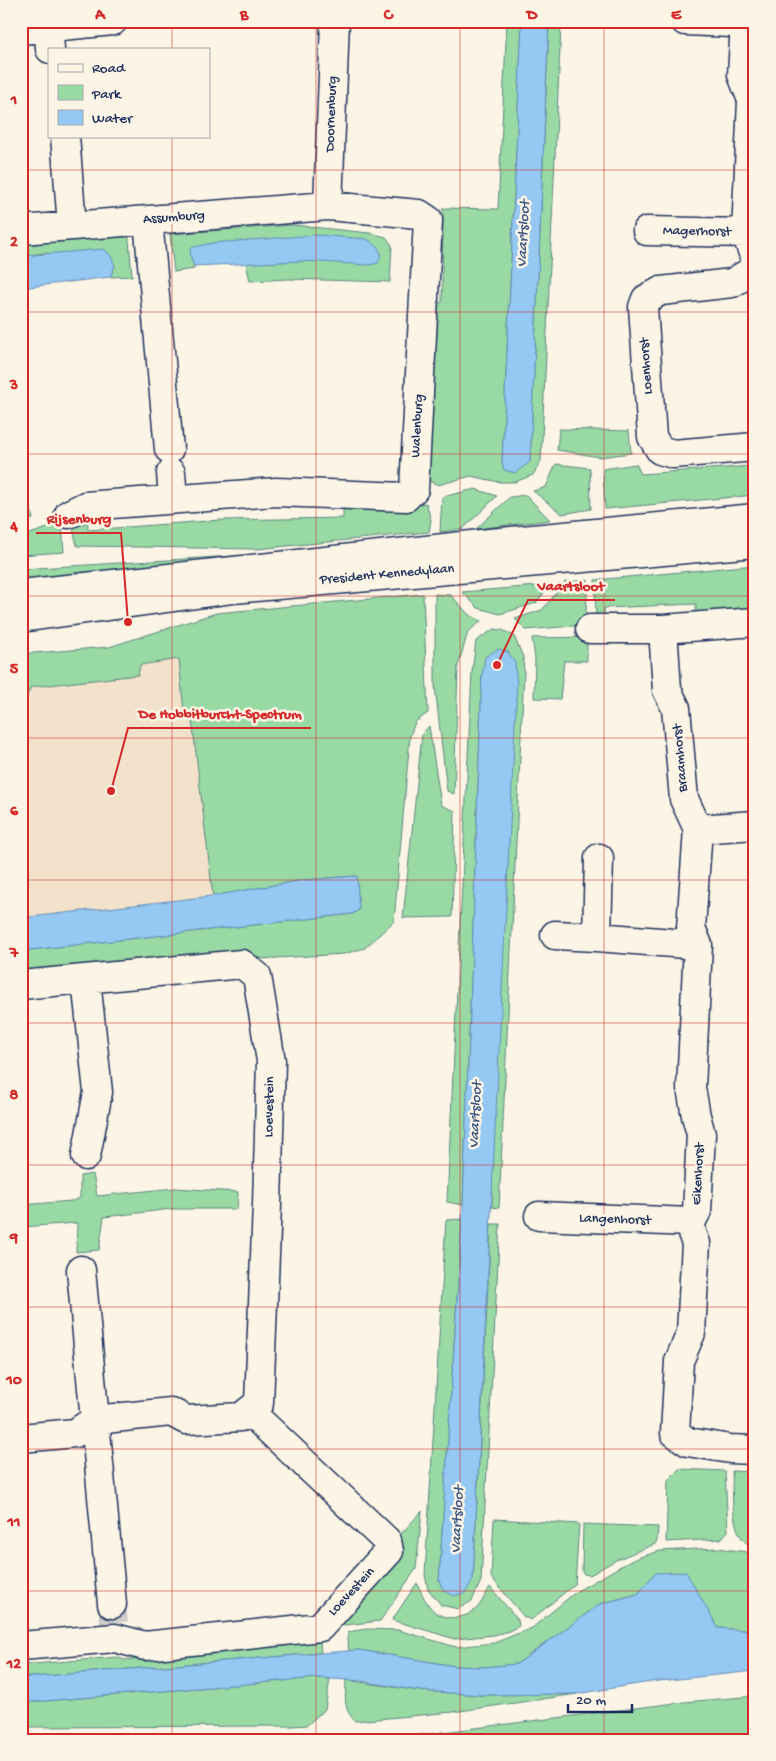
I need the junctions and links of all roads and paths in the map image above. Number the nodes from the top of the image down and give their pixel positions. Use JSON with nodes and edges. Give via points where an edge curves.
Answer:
{"nodes":[{"id":1,"x":113,"y":21,"type":"edge"},
{"id":2,"x":336,"y":21,"type":"edge"},
{"id":3,"x":685,"y":21,"type":"edge"},
{"id":4,"x":748,"y":23,"type":"edge"},
{"id":5,"x":21,"y":30,"type":"edge"},
{"id":6,"x":49,"y":32,"type":"edge"},
{"id":7,"x":66,"y":138,"type":"edge"},
{"id":8,"x":328,"y":206,"type":"junction"},
{"id":9,"x":148,"y":220,"type":"junction"},
{"id":10,"x":72,"y":226,"type":"junction"},
{"id":11,"x":21,"y":230,"type":"edge"},
{"id":12,"x":647,"y":231,"type":"dead end"},
{"id":13,"x":746,"y":233,"type":"junction"},
{"id":14,"x":755,"y":259,"type":"edge"},
{"id":15,"x":755,"y":269,"type":"edge"},
{"id":16,"x":755,"y":447,"type":"edge"},
{"id":17,"x":171,"y":474,"type":"junction"},
{"id":18,"x":69,"y":514,"type":"dead end"},
{"id":19,"x":755,"y":518,"type":"edge"},
{"id":20,"x":755,"y":543,"type":"edge"},
{"id":21,"x":21,"y":594,"type":"edge"},
{"id":22,"x":21,"y":618,"type":"edge"},
{"id":23,"x":755,"y":622,"type":"edge"},
{"id":24,"x":663,"y":629,"type":"junction"},
{"id":25,"x":590,"y":630,"type":"dead end"},
{"id":26,"x":755,"y":825,"type":"edge"},
{"id":27,"x":698,"y":829,"type":"junction"},
{"id":28,"x":599,"y":858,"type":"dead end"},
{"id":29,"x":555,"y":935,"type":"dead end"},
{"id":30,"x":598,"y":937,"type":"junction"},
{"id":31,"x":698,"y":945,"type":"junction"},
{"id":32,"x":86,"y":980,"type":"junction"},
{"id":33,"x":21,"y":985,"type":"edge"},
{"id":34,"x":86,"y":1156,"type":"dead end"},
{"id":35,"x":539,"y":1216,"type":"dead end"},
{"id":36,"x":691,"y":1222,"type":"junction"},
{"id":37,"x":81,"y":1270,"type":"dead end"},
{"id":38,"x":249,"y":1411,"type":"junction"},
{"id":39,"x":95,"y":1420,"type":"junction"},
{"id":40,"x":21,"y":1438,"type":"edge"},
{"id":41,"x":755,"y":1450,"type":"edge"},
{"id":42,"x":114,"y":1622,"type":"junction"},
{"id":43,"x":21,"y":1646,"type":"edge"}],
"edges":[{"from":1,"to":6,"type":"street"},
{"from":2,"to":8,"type":"street","name":"Doornenburg"},
{"from":3,"to":4,"type":"street","name":"Magerhorst"},
{"from":4,"to":13,"type":"street","name":"Magerhorst","via":[[742,75],[752,100]]},
{"from":5,"to":6,"type":"street"},
{"from":7,"to":10,"type":"street"},
{"from":8,"to":9,"type":"street","name":"Assumburg"},
{"from":8,"to":17,"type":"street","name":"Walenburg","via":[[419,214],[428,220],[414,489],[406,497],[276,492]]},
{"from":9,"to":10,"type":"street","name":"Assumburg"},
{"from":9,"to":17,"type":"street"},
{"from":10,"to":11,"type":"street","name":"Assumburg"},
{"from":12,"to":13,"type":"street","name":"Magerhorst"},
{"from":13,"to":14,"type":"street","name":"Magerhorst"},
{"from":15,"to":16,"type":"street","name":"Loenhorst","via":[[732,283],[661,291],[646,299],[643,307],[652,437],[660,450],[673,454]]},
{"from":17,"to":18,"type":"street","name":"Walenburg"},
{"from":19,"to":21,"type":"street","name":"President Kennedylaan"},
{"from":20,"to":22,"type":"street","name":"President Kennedylaan","via":[[233,589]]},
{"from":23,"to":24,"type":"street"},
{"from":24,"to":25,"type":"street"},
{"from":24,"to":27,"type":"street","name":"Braamhorst","via":[[667,690],[676,708],[684,799]]},
{"from":26,"to":27,"type":"street"},
{"from":27,"to":31,"type":"street","name":"Eikenhorst","via":[[691,928]]},
{"from":28,"to":30,"type":"street"},
{"from":29,"to":30,"type":"street"},
{"from":30,"to":31,"type":"street"},
{"from":31,"to":36,"type":"street","name":"Eikenhorst","via":[[691,1088],[701,1147],[698,1211]]},
{"from":32,"to":33,"type":"street","name":"Loevestein"},
{"from":32,"to":34,"type":"street","via":[[98,1092]]},
{"from":32,"to":38,"type":"street","name":"Loevestein","via":[[242,964],[257,976],[271,1061],[259,1403]]},
{"from":35,"to":36,"type":"street","name":"Langenhorst"},
{"from":36,"to":41,"type":"street","name":"Eikenhorst","via":[[696,1243],[691,1333],[679,1361],[675,1433],[688,1442]]},
{"from":37,"to":39,"type":"street"},
{"from":38,"to":39,"type":"street","via":[[241,1417],[232,1418],[186,1420],[171,1412]]},
{"from":38,"to":42,"type":"street","name":"Loevestein","via":[[379,1533],[387,1541],[389,1551],[320,1627],[145,1646]]},
{"from":39,"to":40,"type":"street","via":[[74,1433]]},
{"from":39,"to":42,"type":"street"},
{"from":42,"to":43,"type":"street","name":"Loevestein"}]}
